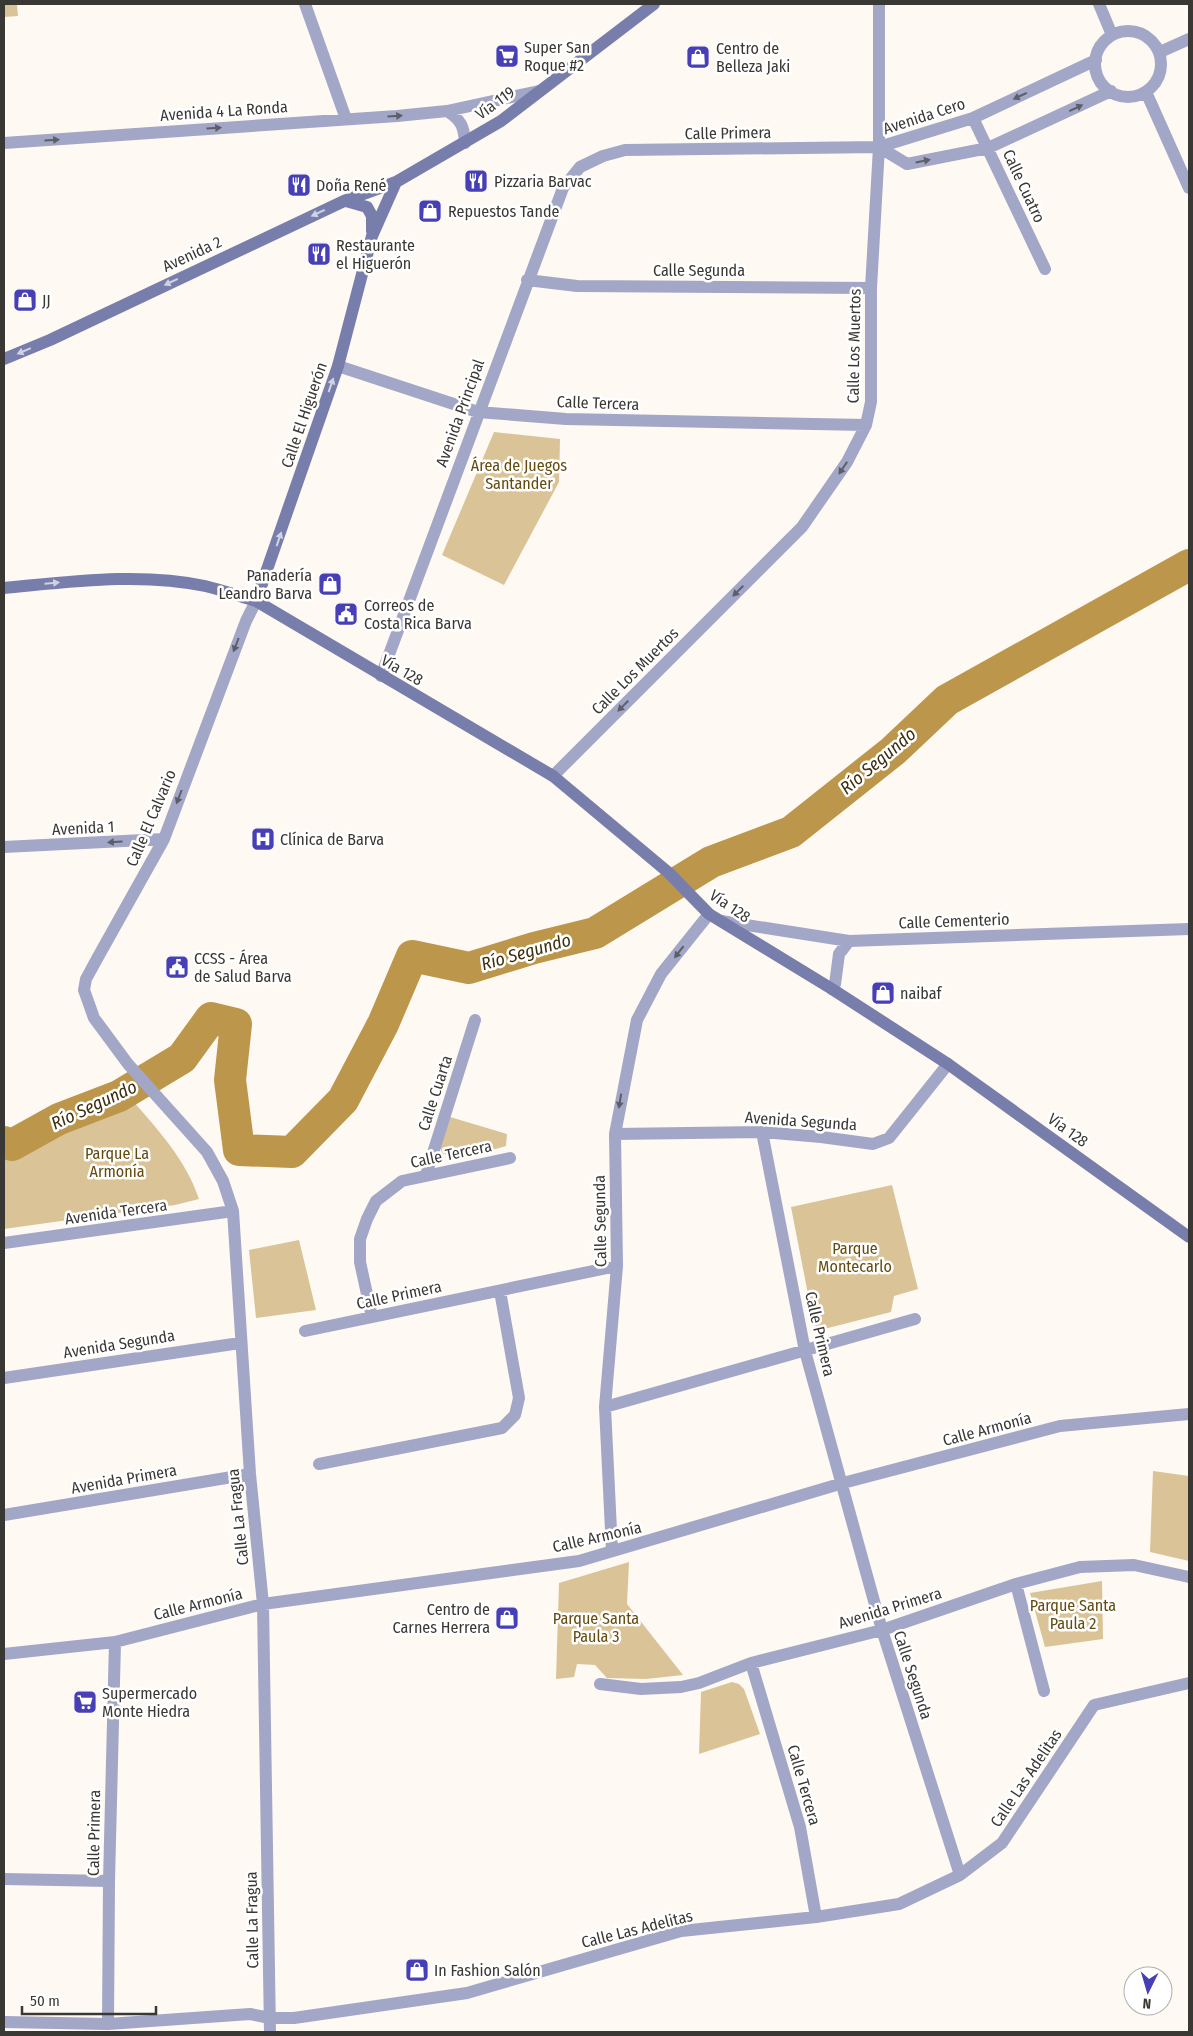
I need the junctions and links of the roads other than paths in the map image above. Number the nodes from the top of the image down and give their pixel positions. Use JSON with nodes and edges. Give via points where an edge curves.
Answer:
{"nodes":[{"id":1,"x":305,"y":4,"type":"edge"},
{"id":2,"x":654,"y":4,"type":"edge"},
{"id":3,"x":879,"y":4,"type":"edge"},
{"id":4,"x":1100,"y":4,"type":"edge"},
{"id":5,"x":1112,"y":35,"type":"junction"},
{"id":6,"x":1189,"y":39,"type":"edge"},
{"id":7,"x":1160,"y":52,"type":"junction"},
{"id":8,"x":1096,"y":60,"type":"junction"},
{"id":9,"x":539,"y":91,"type":"junction"},
{"id":10,"x":1111,"y":91,"type":"junction"},
{"id":11,"x":1146,"y":92,"type":"junction"},
{"id":12,"x":447,"y":111,"type":"junction"},
{"id":13,"x":346,"y":118,"type":"junction"},
{"id":14,"x":973,"y":118,"type":"junction"},
{"id":15,"x":465,"y":143,"type":"junction"},
{"id":16,"x":4,"y":144,"type":"edge"},
{"id":17,"x":879,"y":147,"type":"junction"},
{"id":18,"x":988,"y":148,"type":"junction"},
{"id":19,"x":580,"y":167,"type":"joint"},
{"id":20,"x":396,"y":182,"type":"junction"},
{"id":21,"x":1189,"y":188,"type":"edge"},
{"id":22,"x":344,"y":201,"type":"junction"},
{"id":23,"x":372,"y":236,"type":"junction"},
{"id":24,"x":1045,"y":269,"type":"dead end"},
{"id":25,"x":527,"y":280,"type":"junction"},
{"id":26,"x":871,"y":288,"type":"junction"},
{"id":27,"x":4,"y":359,"type":"edge"},
{"id":28,"x":338,"y":366,"type":"junction"},
{"id":29,"x":478,"y":412,"type":"junction"},
{"id":30,"x":866,"y":425,"type":"junction"},
{"id":31,"x":4,"y":588,"type":"edge"},
{"id":32,"x":256,"y":601,"type":"junction"},
{"id":33,"x":381,"y":676,"type":"junction"},
{"id":34,"x":553,"y":776,"type":"junction"},
{"id":35,"x":164,"y":839,"type":"junction"},
{"id":36,"x":4,"y":848,"type":"edge"},
{"id":37,"x":709,"y":914,"type":"junction"},
{"id":38,"x":722,"y":922,"type":"junction"},
{"id":39,"x":1189,"y":929,"type":"edge"},
{"id":40,"x":849,"y":941,"type":"junction"},
{"id":41,"x":832,"y":989,"type":"junction"},
{"id":42,"x":475,"y":1020,"type":"dead end"},
{"id":43,"x":948,"y":1064,"type":"junction"},
{"id":44,"x":158,"y":1097,"type":"joint"},
{"id":45,"x":762,"y":1132,"type":"junction"},
{"id":46,"x":615,"y":1134,"type":"junction"},
{"id":47,"x":510,"y":1158,"type":"dead end"},
{"id":48,"x":426,"y":1175,"type":"junction"},
{"id":49,"x":233,"y":1211,"type":"junction"},
{"id":50,"x":1189,"y":1237,"type":"edge"},
{"id":51,"x":4,"y":1243,"type":"edge"},
{"id":52,"x":617,"y":1266,"type":"junction"},
{"id":53,"x":500,"y":1291,"type":"junction"},
{"id":54,"x":372,"y":1317,"type":"junction"},
{"id":55,"x":915,"y":1319,"type":"dead end"},
{"id":56,"x":305,"y":1331,"type":"dead end"},
{"id":57,"x":240,"y":1343,"type":"junction"},
{"id":58,"x":805,"y":1351,"type":"junction"},
{"id":59,"x":4,"y":1378,"type":"edge"},
{"id":60,"x":605,"y":1407,"type":"junction"},
{"id":61,"x":1189,"y":1414,"type":"edge"},
{"id":62,"x":319,"y":1464,"type":"dead end"},
{"id":63,"x":250,"y":1474,"type":"junction"},
{"id":64,"x":843,"y":1483,"type":"junction"},
{"id":65,"x":4,"y":1515,"type":"edge"},
{"id":66,"x":612,"y":1551,"type":"junction"},
{"id":67,"x":1189,"y":1577,"type":"edge"},
{"id":68,"x":1016,"y":1584,"type":"junction"},
{"id":69,"x":263,"y":1604,"type":"junction"},
{"id":70,"x":882,"y":1630,"type":"junction"},
{"id":71,"x":115,"y":1642,"type":"junction"},
{"id":72,"x":4,"y":1654,"type":"edge"},
{"id":73,"x":751,"y":1663,"type":"junction"},
{"id":74,"x":1189,"y":1682,"type":"edge"},
{"id":75,"x":600,"y":1684,"type":"dead end"},
{"id":76,"x":1044,"y":1690,"type":"dead end"},
{"id":77,"x":960,"y":1875,"type":"junction"},
{"id":78,"x":4,"y":1879,"type":"edge"},
{"id":79,"x":109,"y":1881,"type":"junction"},
{"id":80,"x":816,"y":1917,"type":"junction"},
{"id":81,"x":270,"y":2018,"type":"junction"},
{"id":82,"x":4,"y":2022,"type":"edge"},
{"id":83,"x":108,"y":2024,"type":"junction"},
{"id":84,"x":270,"y":2032,"type":"edge"}],
"edges":[{"from":1,"to":13,"type":"street"},
{"from":2,"to":9,"type":"main road","name":"Vía 119"},
{"from":3,"to":17,"type":"street","name":"Calle Los Muertos"},
{"from":4,"to":5,"type":"street"},
{"from":5,"to":7,"type":"street","via":[[1123,31],[1145,35]]},
{"from":5,"to":8,"type":"street","via":[[1098,50]]},
{"from":6,"to":7,"type":"street"},
{"from":7,"to":11,"type":"street","via":[[1160,75]]},
{"from":8,"to":10,"type":"street","via":[[1099,78]]},
{"from":8,"to":14,"type":"street","name":"Avenida Cero","one_way":true},
{"from":9,"to":12,"type":"street","name":"Avenida 4 La Ronda"},
{"from":9,"to":15,"type":"main road","name":"Vía 119","via":[[501,121]]},
{"from":10,"to":11,"type":"street","via":[[1128,96]]},
{"from":18,"to":10,"type":"street","name":"Avenida Cero","one_way":true},
{"from":11,"to":21,"type":"street"},
{"from":13,"to":12,"type":"street","name":"Avenida 4 La Ronda","one_way":true},
{"from":12,"to":15,"type":"street","via":[[464,127]]},
{"from":16,"to":13,"type":"street","name":"Avenida 4 La Ronda","one_way":true},
{"from":14,"to":17,"type":"street","name":"Avenida Cero"},
{"from":14,"to":18,"type":"street","name":"Calle Cuatro"},
{"from":15,"to":20,"type":"main road","name":"Vía 119"},
{"from":17,"to":18,"type":"street","name":"Avenida Cero","one_way":true,"via":[[907,164]]},
{"from":17,"to":19,"type":"street","name":"Calle Primera","via":[[625,150]]},
{"from":17,"to":26,"type":"street","name":"Calle Los Muertos"},
{"from":18,"to":24,"type":"street","name":"Calle Cuatro"},
{"from":19,"to":25,"type":"street","name":"Avenida Principal","via":[[563,188]]},
{"from":20,"to":22,"type":"main road","name":"Avenida 2"},
{"from":20,"to":23,"type":"main road","name":"Calle El Higuerón"},
{"from":22,"to":23,"type":"main road","name":"Calle El Higuerón","via":[[367,206],[372,216]]},
{"from":22,"to":27,"type":"main road","name":"Avenida 2","one_way":true},
{"from":23,"to":28,"type":"main road","name":"Calle El Higuerón"},
{"from":25,"to":26,"type":"street","name":"Calle Segunda","via":[[577,286]]},
{"from":25,"to":29,"type":"street","name":"Avenida Principal"},
{"from":26,"to":30,"type":"street","name":"Calle Los Muertos","via":[[871,402]]},
{"from":28,"to":29,"type":"street","name":"Calle Tercera"},
{"from":32,"to":28,"type":"main road","name":"Calle El Higuerón","one_way":true},
{"from":29,"to":30,"type":"street","name":"Calle Tercera","via":[[566,420]]},
{"from":29,"to":33,"type":"street","name":"Avenida Principal"},
{"from":30,"to":34,"type":"street","name":"Calle Los Muertos","one_way":true,"via":[[847,462],[802,527]]},
{"from":31,"to":32,"type":"main road","name":"Vía 128","one_way":true,"via":[[67,582],[157,580],[205,586]]},
{"from":32,"to":33,"type":"main road","name":"Vía 128"},
{"from":32,"to":35,"type":"street","name":"Calle El Calvario","one_way":true},
{"from":33,"to":34,"type":"main road","name":"Vía 128"},
{"from":34,"to":37,"type":"main road","name":"Vía 128","via":[[670,872]]},
{"from":35,"to":36,"type":"street","name":"Avenida 1","one_way":true},
{"from":35,"to":44,"type":"street","name":"Calle El Calvario","via":[[86,979],[84,990],[94,1018],[128,1064]]},
{"from":37,"to":38,"type":"main road","name":"Vía 128"},
{"from":37,"to":46,"type":"street","name":"Calle Segunda","one_way":true,"via":[[661,974],[638,1020]]},
{"from":38,"to":40,"type":"street","name":"Calle Cementerio"},
{"from":38,"to":41,"type":"main road","name":"Vía 128"},
{"from":39,"to":40,"type":"street","name":"Calle Cementerio"},
{"from":40,"to":41,"type":"street","via":[[840,954]]},
{"from":41,"to":43,"type":"main road","name":"Vía 128"},
{"from":42,"to":48,"type":"street","name":"Calle Cuarta"},
{"from":43,"to":45,"type":"street","name":"Avenida Segunda","via":[[890,1138],[873,1144]]},
{"from":43,"to":50,"type":"main road","name":"Vía 128"},
{"from":44,"to":49,"type":"street","name":"Calle La Fragua","via":[[207,1152],[223,1181]]},
{"from":45,"to":46,"type":"street","name":"Avenida Segunda"},
{"from":45,"to":58,"type":"street","name":"Calle Primera"},
{"from":46,"to":52,"type":"street","name":"Calle Segunda"},
{"from":47,"to":48,"type":"street","name":"Calle Tercera"},
{"from":48,"to":54,"type":"street","name":"Calle Tercera","via":[[402,1182],[387,1191],[376,1201],[367,1219],[360,1238],[360,1262]]},
{"from":49,"to":51,"type":"street","name":"Avenida Tercera"},
{"from":49,"to":57,"type":"street","name":"Calle La Fragua"},
{"from":52,"to":53,"type":"street","name":"Calle Primera"},
{"from":52,"to":60,"type":"street","name":"Calle Segunda"},
{"from":53,"to":54,"type":"street","name":"Calle Primera"},
{"from":53,"to":62,"type":"street","via":[[519,1398],[515,1415],[502,1428]]},
{"from":54,"to":56,"type":"street","name":"Calle Primera"},
{"from":55,"to":58,"type":"street"},
{"from":57,"to":59,"type":"street","name":"Avenida Segunda"},
{"from":57,"to":63,"type":"street","name":"Calle La Fragua"},
{"from":58,"to":60,"type":"street"},
{"from":58,"to":64,"type":"street","name":"Calle Primera"},
{"from":60,"to":66,"type":"street","name":"Calle Segunda"},
{"from":61,"to":64,"type":"street","name":"Calle Armonía","via":[[1060,1426]]},
{"from":63,"to":65,"type":"street","name":"Avenida Primera"},
{"from":63,"to":69,"type":"street","name":"Calle La Fragua"},
{"from":64,"to":66,"type":"street","name":"Calle Armonía"},
{"from":64,"to":70,"type":"street","name":"Calle Segunda"},
{"from":66,"to":69,"type":"street","name":"Calle Armonía","via":[[579,1561]]},
{"from":67,"to":68,"type":"street","name":"Avenida Primera","via":[[1134,1565],[1080,1567]]},
{"from":68,"to":70,"type":"street","name":"Avenida Primera"},
{"from":68,"to":76,"type":"street"},
{"from":69,"to":71,"type":"street","name":"Calle Armonía"},
{"from":69,"to":81,"type":"street","name":"Calle La Fragua"},
{"from":70,"to":73,"type":"street","name":"Avenida Primera"},
{"from":70,"to":77,"type":"street","name":"Calle Segunda"},
{"from":71,"to":72,"type":"street","name":"Calle Armonía"},
{"from":71,"to":79,"type":"street","name":"Calle Primera"},
{"from":73,"to":75,"type":"street","name":"Avenida Primera","via":[[681,1687],[641,1689]]},
{"from":73,"to":80,"type":"street","name":"Calle Tercera","via":[[800,1827]]},
{"from":74,"to":77,"type":"street","name":"Calle Las Adelitas","via":[[1094,1705],[1002,1843]]},
{"from":77,"to":80,"type":"street","name":"Calle Las Adelitas","via":[[899,1904]]},
{"from":78,"to":79,"type":"street"},
{"from":79,"to":83,"type":"street","name":"Calle Primera"},
{"from":80,"to":81,"type":"street","name":"Calle Las Adelitas","via":[[681,1931],[467,1993],[294,2018]]},
{"from":81,"to":83,"type":"street","name":"Calle Las Adelitas","via":[[250,2014]]},
{"from":81,"to":84,"type":"street","name":"Calle La Fragua"},
{"from":82,"to":83,"type":"street","name":"Calle Las Adelitas"}]}
